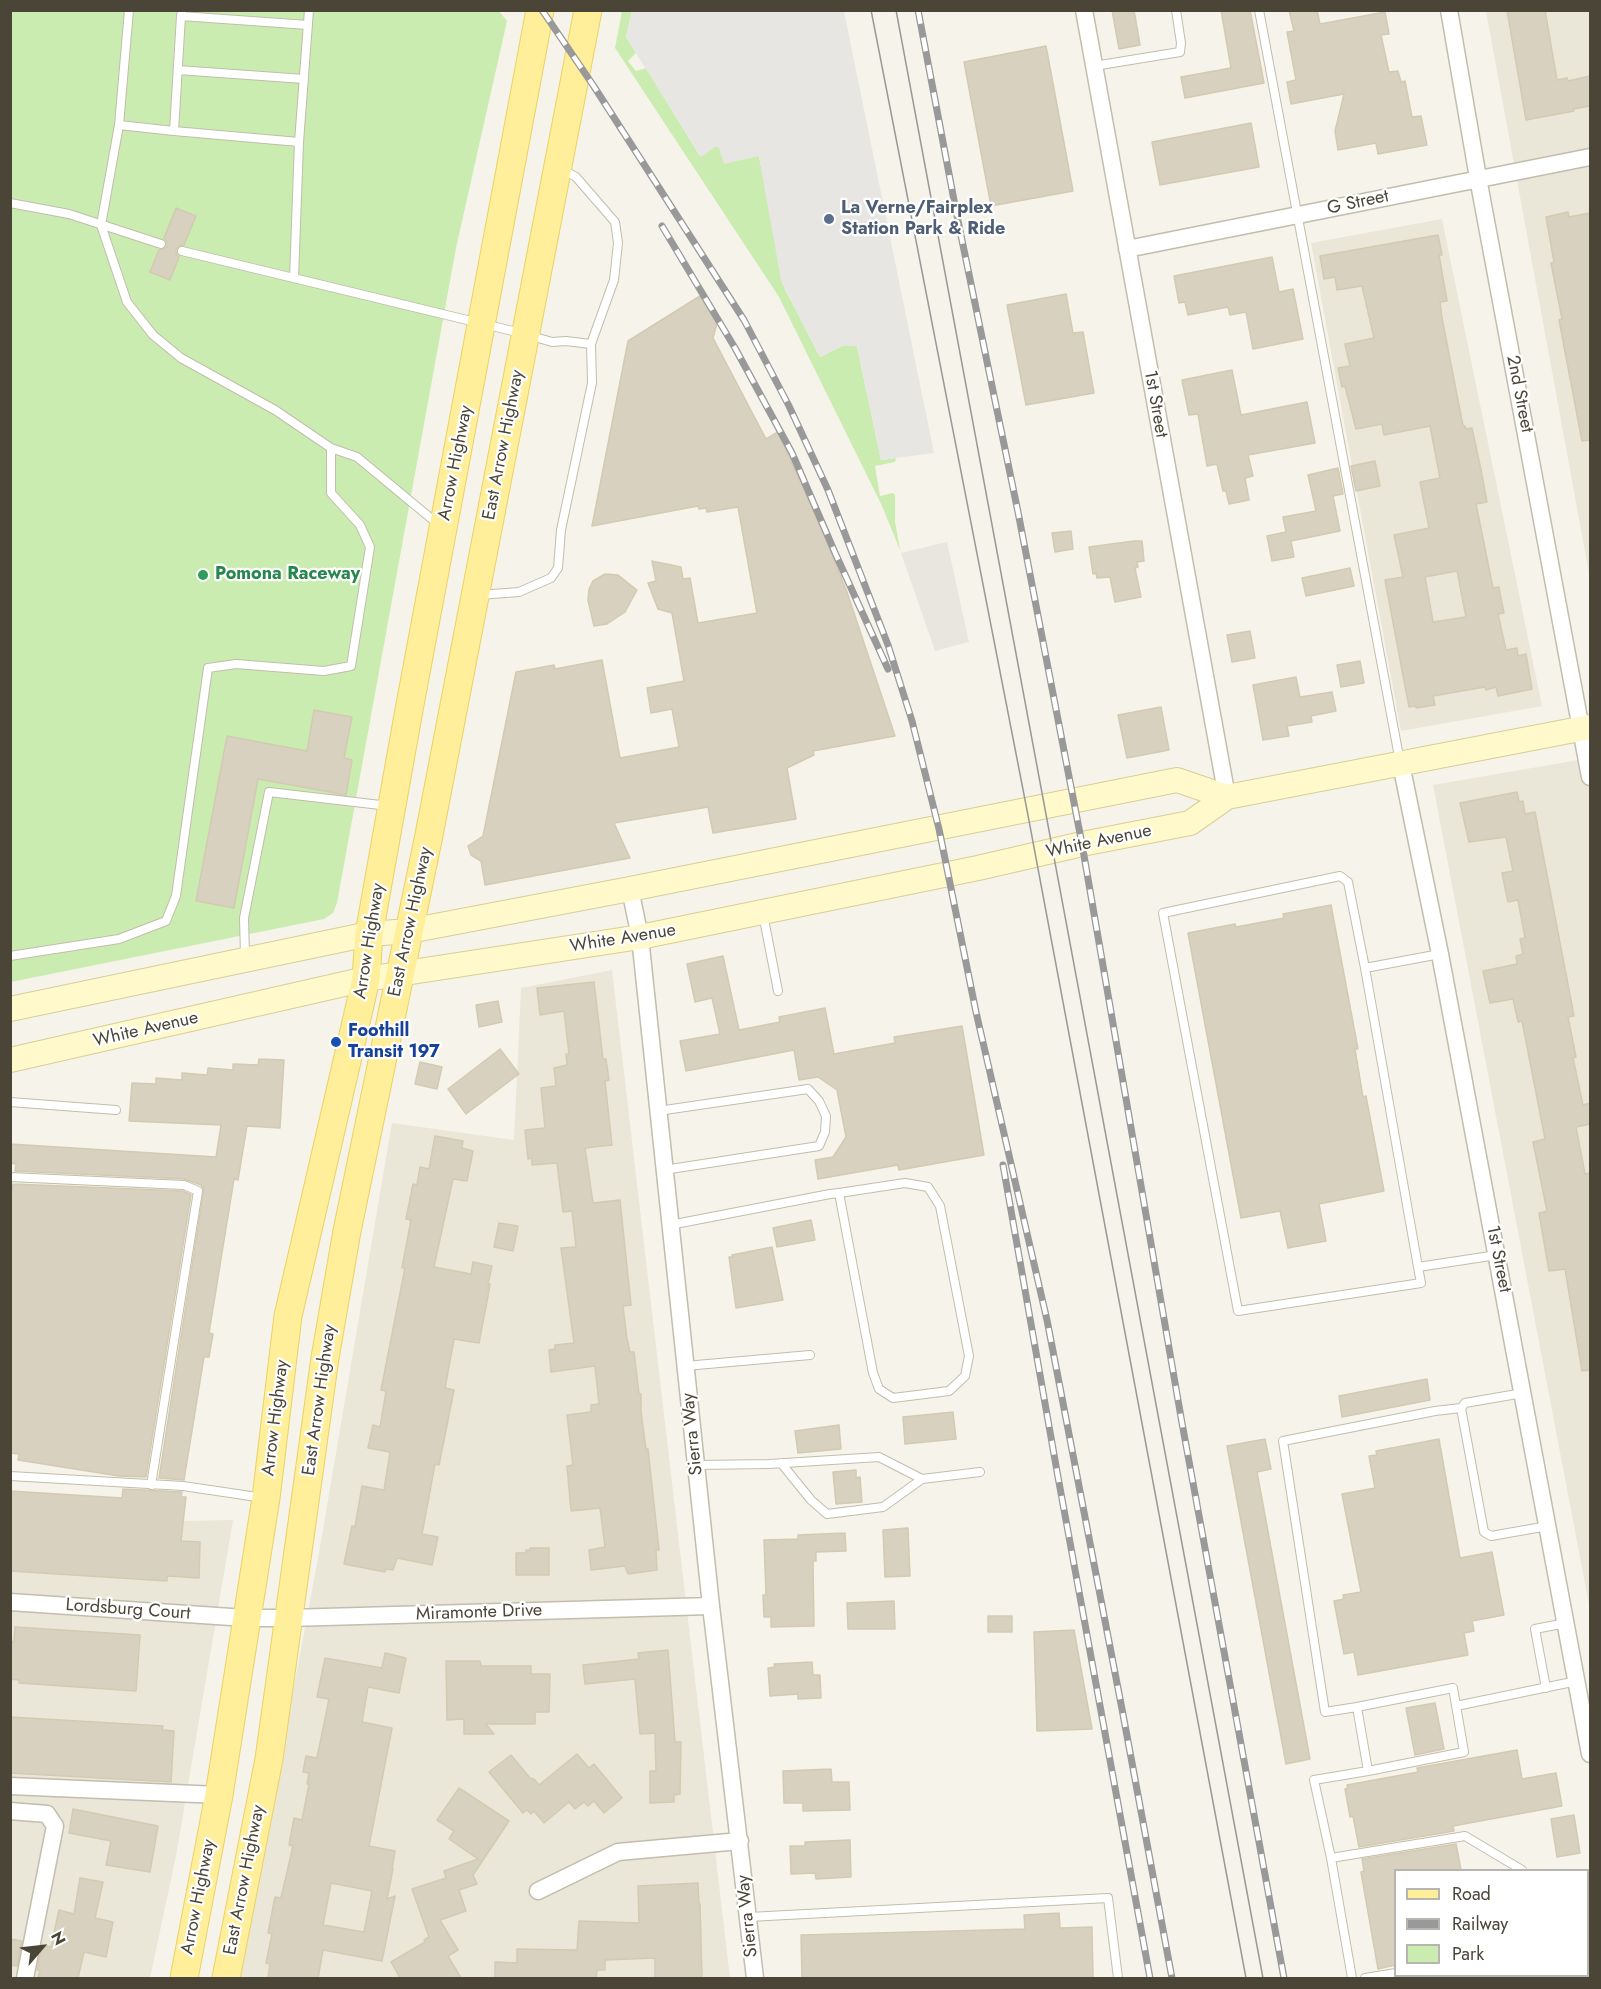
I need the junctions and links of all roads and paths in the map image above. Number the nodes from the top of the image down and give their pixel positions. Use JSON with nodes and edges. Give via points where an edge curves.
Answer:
{"nodes":[{"id":1,"x":129,"y":10,"type":"edge"},
{"id":2,"x":309,"y":10,"type":"edge"},
{"id":3,"x":540,"y":10,"type":"edge"},
{"id":4,"x":588,"y":10,"type":"edge"},
{"id":5,"x":1084,"y":10,"type":"edge"},
{"id":6,"x":1176,"y":10,"type":"edge"},
{"id":7,"x":1259,"y":10,"type":"edge"},
{"id":8,"x":1449,"y":10,"type":"edge"},
{"id":9,"x":182,"y":13,"type":"edge"},
{"id":10,"x":308,"y":25,"type":"junction"},
{"id":11,"x":1094,"y":66,"type":"junction"},
{"id":12,"x":178,"y":70,"type":"junction"},
{"id":13,"x":304,"y":79,"type":"junction"},
{"id":14,"x":119,"y":125,"type":"junction"},
{"id":15,"x":174,"y":131,"type":"junction"},
{"id":16,"x":299,"y":142,"type":"junction"},
{"id":17,"x":1590,"y":157,"type":"edge"},
{"id":18,"x":557,"y":167,"type":"junction"},
{"id":19,"x":1478,"y":178,"type":"junction"},
{"id":20,"x":10,"y":203,"type":"edge"},
{"id":21,"x":1298,"y":215,"type":"junction"},
{"id":22,"x":101,"y":225,"type":"junction"},
{"id":23,"x":161,"y":244,"type":"dead end"},
{"id":24,"x":1127,"y":249,"type":"junction"},
{"id":25,"x":182,"y":251,"type":"dead end"},
{"id":26,"x":294,"y":278,"type":"junction"},
{"id":27,"x":483,"y":324,"type":"junction"},
{"id":28,"x":525,"y":334,"type":"junction"},
{"id":29,"x":591,"y":344,"type":"junction"},
{"id":30,"x":331,"y":448,"type":"junction"},
{"id":31,"x":444,"y":530,"type":"junction"},
{"id":32,"x":474,"y":596,"type":"junction"},
{"id":33,"x":1586,"y":728,"type":"edge"},
{"id":34,"x":1401,"y":764,"type":"junction"},
{"id":35,"x":1590,"y":777,"type":"edge"},
{"id":36,"x":1227,"y":796,"type":"junction"},
{"id":37,"x":392,"y":806,"type":"junction"},
{"id":38,"x":630,"y":889,"type":"junction"},
{"id":39,"x":763,"y":913,"type":"junction"},
{"id":40,"x":409,"y":931,"type":"junction"},
{"id":41,"x":369,"y":934,"type":"junction"},
{"id":42,"x":640,"y":937,"type":"junction"},
{"id":43,"x":1440,"y":954,"type":"junction"},
{"id":44,"x":10,"y":956,"type":"edge"},
{"id":45,"x":246,"y":960,"type":"junction"},
{"id":46,"x":1365,"y":968,"type":"junction"},
{"id":47,"x":401,"y":973,"type":"junction"},
{"id":48,"x":366,"y":979,"type":"junction"},
{"id":49,"x":778,"y":991,"type":"dead end"},
{"id":50,"x":10,"y":1009,"type":"edge"},
{"id":51,"x":10,"y":1060,"type":"edge"},
{"id":52,"x":10,"y":1102,"type":"edge"},
{"id":53,"x":116,"y":1110,"type":"dead end"},
{"id":54,"x":658,"y":1111,"type":"junction"},
{"id":55,"x":664,"y":1170,"type":"junction"},
{"id":56,"x":10,"y":1177,"type":"edge"},
{"id":57,"x":839,"y":1193,"type":"junction"},
{"id":58,"x":670,"y":1226,"type":"junction"},
{"id":59,"x":1497,"y":1255,"type":"junction"},
{"id":60,"x":1418,"y":1267,"type":"junction"},
{"id":61,"x":810,"y":1355,"type":"dead end"},
{"id":62,"x":685,"y":1366,"type":"junction"},
{"id":63,"x":1523,"y":1393,"type":"junction"},
{"id":64,"x":1461,"y":1408,"type":"junction"},
{"id":65,"x":781,"y":1463,"type":"junction"},
{"id":66,"x":696,"y":1466,"type":"junction"},
{"id":67,"x":981,"y":1472,"type":"dead end"},
{"id":68,"x":10,"y":1476,"type":"edge"},
{"id":69,"x":922,"y":1479,"type":"junction"},
{"id":70,"x":152,"y":1485,"type":"junction"},
{"id":71,"x":266,"y":1498,"type":"junction"},
{"id":72,"x":1548,"y":1526,"type":"junction"},
{"id":73,"x":10,"y":1602,"type":"edge"},
{"id":74,"x":711,"y":1606,"type":"junction"},
{"id":75,"x":246,"y":1618,"type":"junction"},
{"id":76,"x":289,"y":1618,"type":"junction"},
{"id":77,"x":1566,"y":1623,"type":"junction"},
{"id":78,"x":1577,"y":1681,"type":"junction"},
{"id":79,"x":1546,"y":1688,"type":"junction"},
{"id":80,"x":1456,"y":1706,"type":"junction"},
{"id":81,"x":1357,"y":1707,"type":"junction"},
{"id":82,"x":1590,"y":1754,"type":"edge"},
{"id":83,"x":1368,"y":1771,"type":"junction"},
{"id":84,"x":10,"y":1786,"type":"edge"},
{"id":85,"x":219,"y":1795,"type":"junction"},
{"id":86,"x":10,"y":1811,"type":"edge"},
{"id":87,"x":740,"y":1841,"type":"junction"},
{"id":88,"x":1330,"y":1858,"type":"junction"},
{"id":89,"x":1520,"y":1869,"type":"edge"},
{"id":90,"x":538,"y":1891,"type":"dead end"},
{"id":91,"x":748,"y":1917,"type":"junction"},
{"id":92,"x":1394,"y":1973,"type":"edge"},
{"id":93,"x":25,"y":1978,"type":"edge"},
{"id":94,"x":184,"y":1978,"type":"edge"},
{"id":95,"x":226,"y":1978,"type":"edge"},
{"id":96,"x":755,"y":1978,"type":"edge"},
{"id":97,"x":1118,"y":1978,"type":"edge"},
{"id":98,"x":1352,"y":1978,"type":"edge"},
{"id":99,"x":1365,"y":1978,"type":"edge"}],
"edges":[{"from":1,"to":14,"type":"lane"},
{"from":2,"to":10,"type":"lane"},
{"from":3,"to":27,"type":"main road","name":"Arrow Highway"},
{"from":4,"to":18,"type":"main road","name":"East Arrow Highway"},
{"from":5,"to":11,"type":"street","name":"1st Street"},
{"from":6,"to":11,"type":"lane","via":[[1180,52]]},
{"from":7,"to":21,"type":"lane"},
{"from":8,"to":19,"type":"street","name":"2nd Street"},
{"from":9,"to":10,"type":"lane"},
{"from":9,"to":12,"type":"lane"},
{"from":10,"to":13,"type":"lane"},
{"from":11,"to":24,"type":"street","name":"1st Street"},
{"from":12,"to":13,"type":"lane"},
{"from":12,"to":15,"type":"lane"},
{"from":13,"to":16,"type":"lane"},
{"from":14,"to":15,"type":"lane"},
{"from":14,"to":22,"type":"lane"},
{"from":15,"to":16,"type":"lane"},
{"from":16,"to":26,"type":"lane"},
{"from":17,"to":19,"type":"street","name":"G Street"},
{"from":18,"to":28,"type":"main road","name":"East Arrow Highway"},
{"from":18,"to":29,"type":"lane","via":[[576,177],[615,222],[618,243],[614,280]]},
{"from":19,"to":21,"type":"street","name":"G Street"},
{"from":19,"to":33,"type":"street","name":"2nd Street"},
{"from":20,"to":22,"type":"lane","via":[[69,214]]},
{"from":21,"to":24,"type":"street","name":"G Street"},
{"from":21,"to":34,"type":"lane"},
{"from":22,"to":23,"type":"lane"},
{"from":22,"to":30,"type":"lane","via":[[127,302],[153,335],[181,358],[275,410]]},
{"from":24,"to":36,"type":"street","name":"1st Street"},
{"from":25,"to":26,"type":"lane"},
{"from":26,"to":27,"type":"lane"},
{"from":27,"to":28,"type":"lane"},
{"from":27,"to":31,"type":"main road","name":"Arrow Highway"},
{"from":28,"to":29,"type":"lane","via":[[552,342]]},
{"from":28,"to":32,"type":"main road","name":"East Arrow Highway"},
{"from":29,"to":32,"type":"lane","via":[[592,383],[561,530],[558,568],[551,578],[519,592]]},
{"from":30,"to":31,"type":"lane","via":[[357,457]]},
{"from":30,"to":44,"type":"lane","via":[[331,493],[360,525],[370,548],[351,666],[324,671],[236,664],[208,668],[177,896],[166,921],[119,939]]},
{"from":31,"to":37,"type":"main road","name":"Arrow Highway"},
{"from":32,"to":40,"type":"main road","name":"East Arrow Highway"},
{"from":33,"to":34,"type":"main road","name":"White Avenue"},
{"from":33,"to":35,"type":"street","name":"2nd Street"},
{"from":34,"to":36,"type":"main road","name":"White Avenue"},
{"from":34,"to":43,"type":"street","name":"1st Street"},
{"from":36,"to":38,"type":"main road","name":"White Avenue","via":[[1177,780]]},
{"from":36,"to":39,"type":"main road","name":"White Avenue","via":[[1190,823]]},
{"from":37,"to":41,"type":"main road","name":"Arrow Highway"},
{"from":37,"to":45,"type":"lane","via":[[269,792],[244,918]]},
{"from":38,"to":40,"type":"main road","name":"White Avenue"},
{"from":38,"to":42,"type":"street","name":"Sierra Way"},
{"from":39,"to":42,"type":"main road","name":"White Avenue"},
{"from":39,"to":49,"type":"lane"},
{"from":40,"to":41,"type":"main road","name":"White Avenue"},
{"from":40,"to":47,"type":"main road","name":"East Arrow Highway"},
{"from":41,"to":45,"type":"main road","name":"White Avenue"},
{"from":41,"to":48,"type":"main road","name":"Arrow Highway"},
{"from":42,"to":47,"type":"main road","name":"White Avenue"},
{"from":42,"to":54,"type":"street","name":"Sierra Way"},
{"from":43,"to":46,"type":"lane"},
{"from":43,"to":59,"type":"street","name":"1st Street"},
{"from":45,"to":50,"type":"main road","name":"White Avenue"},
{"from":46,"to":60,"type":"lane"},
{"from":46,"to":60,"type":"lane","via":[[1348,882],[1340,876],[1163,913],[1238,1311],[1421,1283]]},
{"from":47,"to":48,"type":"main road","name":"White Avenue"},
{"from":47,"to":76,"type":"main road","name":"East Arrow Highway","via":[[327,1346]]},
{"from":48,"to":51,"type":"main road","name":"White Avenue"},
{"from":48,"to":71,"type":"main road","name":"Arrow Highway","via":[[288,1316]]},
{"from":52,"to":53,"type":"lane"},
{"from":54,"to":55,"type":"street","name":"Sierra Way"},
{"from":54,"to":55,"type":"lane","via":[[808,1089],[826,1116],[819,1146]]},
{"from":55,"to":58,"type":"street","name":"Sierra Way"},
{"from":56,"to":70,"type":"lane","via":[[184,1185],[198,1191]]},
{"from":57,"to":57,"type":"lane","via":[[905,1183],[928,1187],[940,1206],[969,1356],[965,1376],[949,1391],[893,1398],[879,1389]]},
{"from":57,"to":58,"type":"lane"},
{"from":58,"to":62,"type":"street","name":"Sierra Way"},
{"from":59,"to":60,"type":"lane"},
{"from":59,"to":63,"type":"street","name":"1st Street"},
{"from":61,"to":62,"type":"lane"},
{"from":62,"to":66,"type":"street","name":"Sierra Way"},
{"from":63,"to":64,"type":"lane","via":[[1465,1403]]},
{"from":63,"to":72,"type":"street","name":"1st Street"},
{"from":64,"to":72,"type":"lane","via":[[1484,1532],[1491,1536]]},
{"from":64,"to":81,"type":"lane","via":[[1283,1441],[1325,1712]]},
{"from":65,"to":66,"type":"lane"},
{"from":65,"to":69,"type":"lane","via":[[879,1457]]},
{"from":65,"to":69,"type":"lane","via":[[827,1514],[884,1507]]},
{"from":66,"to":74,"type":"street","name":"Sierra Way"},
{"from":67,"to":69,"type":"lane"},
{"from":68,"to":70,"type":"lane"},
{"from":70,"to":71,"type":"lane"},
{"from":71,"to":75,"type":"main road","name":"Arrow Highway"},
{"from":72,"to":77,"type":"street","name":"1st Street"},
{"from":73,"to":75,"type":"street","name":"Lordsburg Court"},
{"from":74,"to":76,"type":"street","name":"Miramonte Drive"},
{"from":74,"to":87,"type":"street","name":"Sierra Way"},
{"from":75,"to":76,"type":"street","name":"Miramonte Drive"},
{"from":75,"to":85,"type":"main road","name":"Arrow Highway"},
{"from":76,"to":95,"type":"main road","name":"East Arrow Highway","via":[[269,1758]]},
{"from":77,"to":78,"type":"street","name":"1st Street"},
{"from":77,"to":79,"type":"lane","via":[[1535,1629]]},
{"from":78,"to":79,"type":"lane"},
{"from":78,"to":82,"type":"street","name":"1st Street"},
{"from":79,"to":80,"type":"lane"},
{"from":80,"to":81,"type":"lane","via":[[1453,1688]]},
{"from":80,"to":83,"type":"lane","via":[[1464,1752]]},
{"from":81,"to":83,"type":"lane"},
{"from":83,"to":88,"type":"lane","via":[[1314,1780]]},
{"from":84,"to":85,"type":"street"},
{"from":85,"to":94,"type":"main road","name":"Arrow Highway"},
{"from":86,"to":93,"type":"street","via":[[47,1814],[55,1826]]},
{"from":87,"to":90,"type":"street","via":[[618,1852]]},
{"from":87,"to":91,"type":"street","name":"Sierra Way"},
{"from":88,"to":89,"type":"lane","via":[[1465,1836]]},
{"from":88,"to":98,"type":"lane"},
{"from":91,"to":96,"type":"street","name":"Sierra Way"},
{"from":91,"to":97,"type":"lane","via":[[1108,1898]]},
{"from":92,"to":99,"type":"lane"}]}
